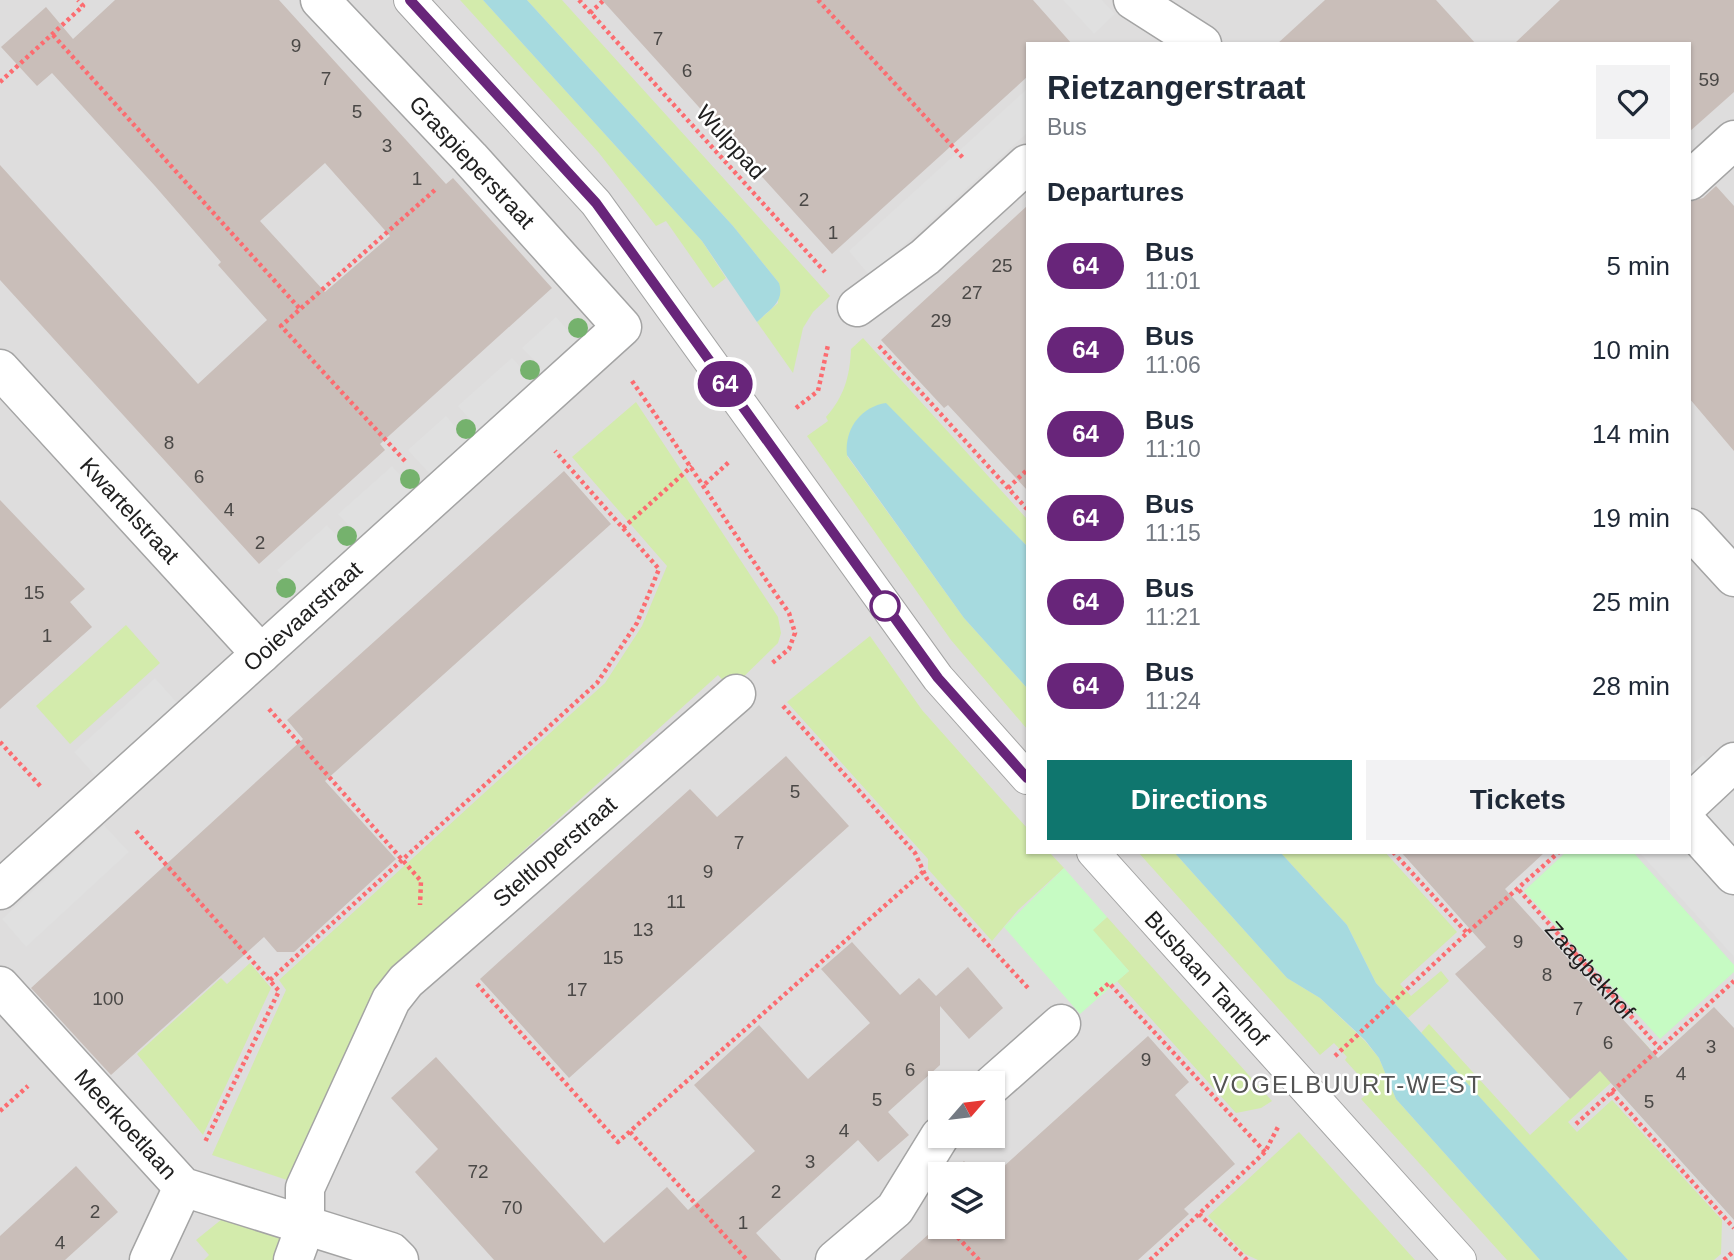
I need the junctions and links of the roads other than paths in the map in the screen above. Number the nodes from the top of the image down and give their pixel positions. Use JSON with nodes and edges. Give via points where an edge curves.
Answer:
{"nodes":[{"id":1,"x":320,"y":0,"type":"edge"},
{"id":2,"x":410,"y":0,"type":"edge"},
{"id":3,"x":1133,"y":0,"type":"edge"},
{"id":4,"x":1168,"y":22,"type":"edge"},
{"id":5,"x":1199,"y":42,"type":"edge"},
{"id":6,"x":1734,"y":140,"type":"edge"},
{"id":7,"x":1026,"y":165,"type":"edge"},
{"id":8,"x":1691,"y":179,"type":"edge"},
{"id":9,"x":857,"y":307,"type":"road end"},
{"id":10,"x":614,"y":335,"type":"joint"},
{"id":11,"x":0,"y":369,"type":"edge"},
{"id":12,"x":1691,"y":530,"type":"edge"},
{"id":13,"x":1734,"y":577,"type":"edge"},
{"id":14,"x":249,"y":664,"type":"junction"},
{"id":15,"x":746,"y":685,"type":"road end"},
{"id":16,"x":1734,"y":762,"type":"edge"},
{"id":17,"x":1026,"y":777,"type":"edge"},
{"id":18,"x":1691,"y":802,"type":"edge"},
{"id":19,"x":1691,"y":827,"type":"edge"},
{"id":20,"x":1095,"y":854,"type":"edge"},
{"id":21,"x":1734,"y":875,"type":"edge"},
{"id":22,"x":0,"y":890,"type":"edge"},
{"id":23,"x":0,"y":986,"type":"edge"},
{"id":24,"x":1061,"y":1024,"type":"road end"},
{"id":25,"x":1005,"y":1074,"type":"edge"},
{"id":26,"x":933,"y":1148,"type":"edge"},
{"id":27,"x":183,"y":1187,"type":"junction"},
{"id":28,"x":299,"y":1244,"type":"edge"},
{"id":29,"x":149,"y":1260,"type":"edge"},
{"id":30,"x":399,"y":1260,"type":"edge"},
{"id":31,"x":835,"y":1260,"type":"edge"},
{"id":32,"x":1460,"y":1260,"type":"edge"}],
"edges":[{"from":1,"to":10,"type":"street","name":"Graspieperstraat","via":[[470,158]]},
{"from":2,"to":17,"type":"lane","via":[[596,203],[931,668]]},
{"from":3,"to":4,"type":"street"},
{"from":4,"to":5,"type":"street"},
{"from":6,"to":8,"type":"street"},
{"from":7,"to":9,"type":"street","via":[[925,257]]},
{"from":10,"to":14,"type":"street","name":"Ooievaarstraat"},
{"from":11,"to":14,"type":"street","name":"Kwartelstraat"},
{"from":12,"to":13,"type":"street"},
{"from":14,"to":22,"type":"street","name":"Ooievaarstraat"},
{"from":15,"to":28,"type":"street","name":"Steltloperstraat","via":[[406,981],[391,1000],[305,1188]]},
{"from":16,"to":18,"type":"street"},
{"from":19,"to":21,"type":"street"},
{"from":20,"to":32,"type":"lane","name":"Busbaan Tanthof"},
{"from":23,"to":27,"type":"street","name":"Meerkoetlaan"},
{"from":24,"to":25,"type":"street"},
{"from":26,"to":31,"type":"street","via":[[895,1209]]},
{"from":27,"to":28,"type":"street","name":"Meerkoetlaan"},
{"from":27,"to":29,"type":"street"},
{"from":28,"to":30,"type":"street","name":"Meerkoetlaan","via":[[391,1252]]}]}
